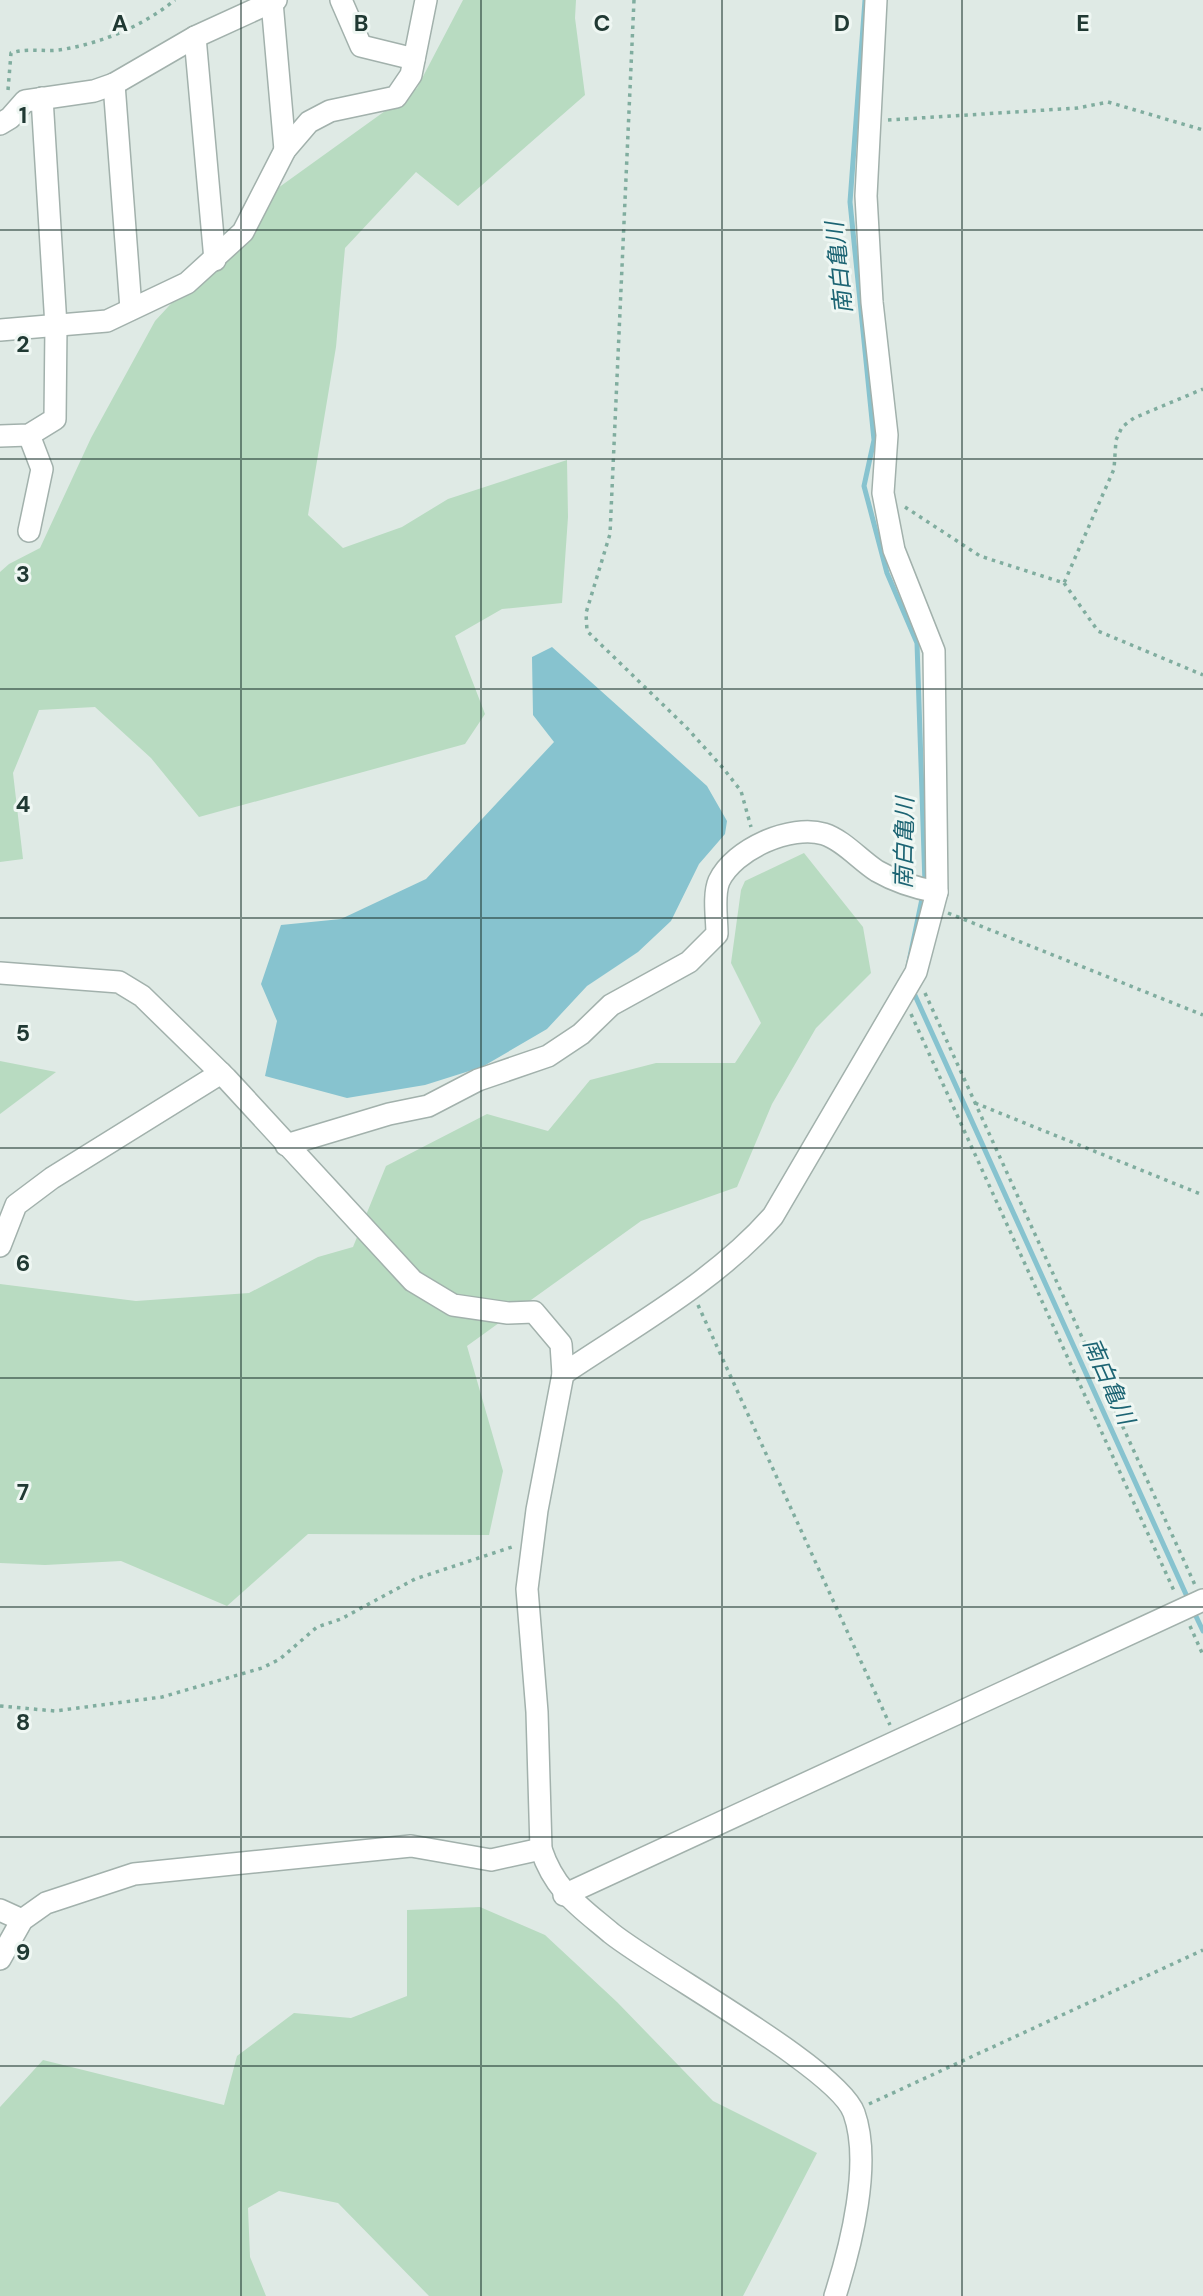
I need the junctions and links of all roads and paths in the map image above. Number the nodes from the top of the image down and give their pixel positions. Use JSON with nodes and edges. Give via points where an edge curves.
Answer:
{"nodes":[{"id":1,"x":175,"y":0,"type":"edge"},
{"id":2,"x":341,"y":0,"type":"edge"},
{"id":3,"x":426,"y":0,"type":"edge"},
{"id":4,"x":634,"y":0,"type":"edge"},
{"id":5,"x":876,"y":0,"type":"edge"},
{"id":6,"x":274,"y":1,"type":"edge"},
{"id":7,"x":195,"y":37,"type":"junction"},
{"id":8,"x":414,"y":59,"type":"junction"},
{"id":9,"x":114,"y":84,"type":"junction"},
{"id":10,"x":7,"y":94,"type":"dead end"},
{"id":11,"x":42,"y":98,"type":"junction"},
{"id":12,"x":868,"y":121,"type":"junction"},
{"id":13,"x":0,"y":124,"type":"edge"},
{"id":14,"x":1203,"y":130,"type":"edge"},
{"id":15,"x":285,"y":150,"type":"junction"},
{"id":16,"x":215,"y":260,"type":"junction"},
{"id":17,"x":131,"y":309,"type":"junction"},
{"id":18,"x":56,"y":326,"type":"junction"},
{"id":19,"x":0,"y":330,"type":"edge"},
{"id":20,"x":1203,"y":389,"type":"edge"},
{"id":21,"x":29,"y":435,"type":"junction"},
{"id":22,"x":0,"y":436,"type":"edge"},
{"id":23,"x":883,"y":493,"type":"junction"},
{"id":24,"x":29,"y":531,"type":"dead end"},
{"id":25,"x":1064,"y":583,"type":"junction"},
{"id":26,"x":1203,"y":675,"type":"edge"},
{"id":27,"x":752,"y":850,"type":"junction"},
{"id":28,"x":929,"y":896,"type":"junction"},
{"id":29,"x":916,"y":972,"type":"junction"},
{"id":30,"x":0,"y":973,"type":"edge"},
{"id":31,"x":903,"y":996,"type":"junction"},
{"id":32,"x":1203,"y":1015,"type":"edge"},
{"id":33,"x":221,"y":1073,"type":"junction"},
{"id":34,"x":973,"y":1102,"type":"junction"},
{"id":35,"x":286,"y":1145,"type":"junction"},
{"id":36,"x":1203,"y":1195,"type":"edge"},
{"id":37,"x":0,"y":1246,"type":"edge"},
{"id":38,"x":690,"y":1287,"type":"junction"},
{"id":39,"x":563,"y":1374,"type":"junction"},
{"id":40,"x":533,"y":1541,"type":"junction"},
{"id":41,"x":1203,"y":1600,"type":"edge"},
{"id":42,"x":1182,"y":1609,"type":"junction"},
{"id":43,"x":1203,"y":1655,"type":"edge"},
{"id":44,"x":0,"y":1706,"type":"edge"},
{"id":45,"x":897,"y":1741,"type":"junction"},
{"id":46,"x":541,"y":1849,"type":"junction"},
{"id":47,"x":564,"y":1895,"type":"junction"},
{"id":48,"x":0,"y":1910,"type":"edge"},
{"id":49,"x":22,"y":1920,"type":"junction"},
{"id":50,"x":1203,"y":1950,"type":"edge"},
{"id":51,"x":0,"y":1959,"type":"edge"},
{"id":52,"x":854,"y":2110,"type":"junction"},
{"id":53,"x":835,"y":2296,"type":"edge"}],
"edges":[{"from":1,"to":10,"type":"path","via":[[154,17],[108,38],[62,50],[30,48],[11,53]]},
{"from":2,"to":8,"type":"street","via":[[362,46]]},
{"from":3,"to":8,"type":"street"},
{"from":4,"to":27,"type":"path","via":[[610,534],[586,613],[587,631],[686,727],[741,791],[750,818]]},
{"from":5,"to":12,"type":"street"},
{"from":6,"to":7,"type":"street"},
{"from":6,"to":15,"type":"street"},
{"from":7,"to":9,"type":"street"},
{"from":7,"to":16,"type":"street"},
{"from":8,"to":15,"type":"street","via":[[411,75],[396,97],[330,111],[309,122]]},
{"from":9,"to":11,"type":"street"},
{"from":9,"to":17,"type":"street"},
{"from":11,"to":13,"type":"street","via":[[24,101]]},
{"from":11,"to":18,"type":"street"},
{"from":12,"to":14,"type":"path","via":[[1078,108],[1108,102]]},
{"from":12,"to":23,"type":"street","via":[[866,196],[872,302],[887,435]]},
{"from":15,"to":16,"type":"street","via":[[243,232]]},
{"from":16,"to":17,"type":"street","via":[[187,284]]},
{"from":17,"to":18,"type":"street","via":[[107,321]]},
{"from":18,"to":19,"type":"street"},
{"from":18,"to":21,"type":"street","via":[[55,419]]},
{"from":20,"to":25,"type":"path","via":[[1122,427],[1114,469]]},
{"from":21,"to":22,"type":"street"},
{"from":21,"to":24,"type":"street","via":[[41,468]]},
{"from":23,"to":25,"type":"path","via":[[980,556]]},
{"from":23,"to":28,"type":"street","via":[[894,550],[934,651]]},
{"from":25,"to":26,"type":"path","via":[[1098,631]]},
{"from":27,"to":28,"type":"street","via":[[807,830],[828,835],[877,871]]},
{"from":27,"to":35,"type":"street","via":[[729,864],[718,884],[716,934],[698,953],[611,1005],[581,1034],[548,1056],[478,1080],[428,1106]]},
{"from":28,"to":29,"type":"street"},
{"from":28,"to":32,"type":"path"},
{"from":29,"to":31,"type":"street"},
{"from":29,"to":34,"type":"path"},
{"from":30,"to":33,"type":"street","via":[[119,982],[142,996]]},
{"from":31,"to":38,"type":"street","via":[[773,1216],[756,1236]]},
{"from":31,"to":42,"type":"path"},
{"from":33,"to":35,"type":"street"},
{"from":33,"to":37,"type":"street","via":[[16,1205]]},
{"from":34,"to":36,"type":"path"},
{"from":34,"to":41,"type":"path"},
{"from":35,"to":39,"type":"street","via":[[413,1281],[453,1305],[534,1312],[561,1344]]},
{"from":38,"to":39,"type":"street"},
{"from":38,"to":45,"type":"path"},
{"from":39,"to":40,"type":"street"},
{"from":40,"to":44,"type":"path","via":[[415,1579],[317,1627],[280,1660],[262,1668],[162,1697],[55,1711]]},
{"from":40,"to":46,"type":"street","via":[[527,1589]]},
{"from":41,"to":42,"type":"street"},
{"from":42,"to":43,"type":"path"},
{"from":42,"to":45,"type":"street"},
{"from":45,"to":47,"type":"street"},
{"from":46,"to":47,"type":"street"},
{"from":46,"to":49,"type":"street","via":[[491,1860],[411,1846],[134,1874],[46,1903]]},
{"from":47,"to":52,"type":"street","via":[[624,1943],[816,2070]]},
{"from":48,"to":49,"type":"street"},
{"from":49,"to":51,"type":"street"},
{"from":50,"to":52,"type":"path"},
{"from":52,"to":53,"type":"street","via":[[862,2152],[855,2214]]}]}
